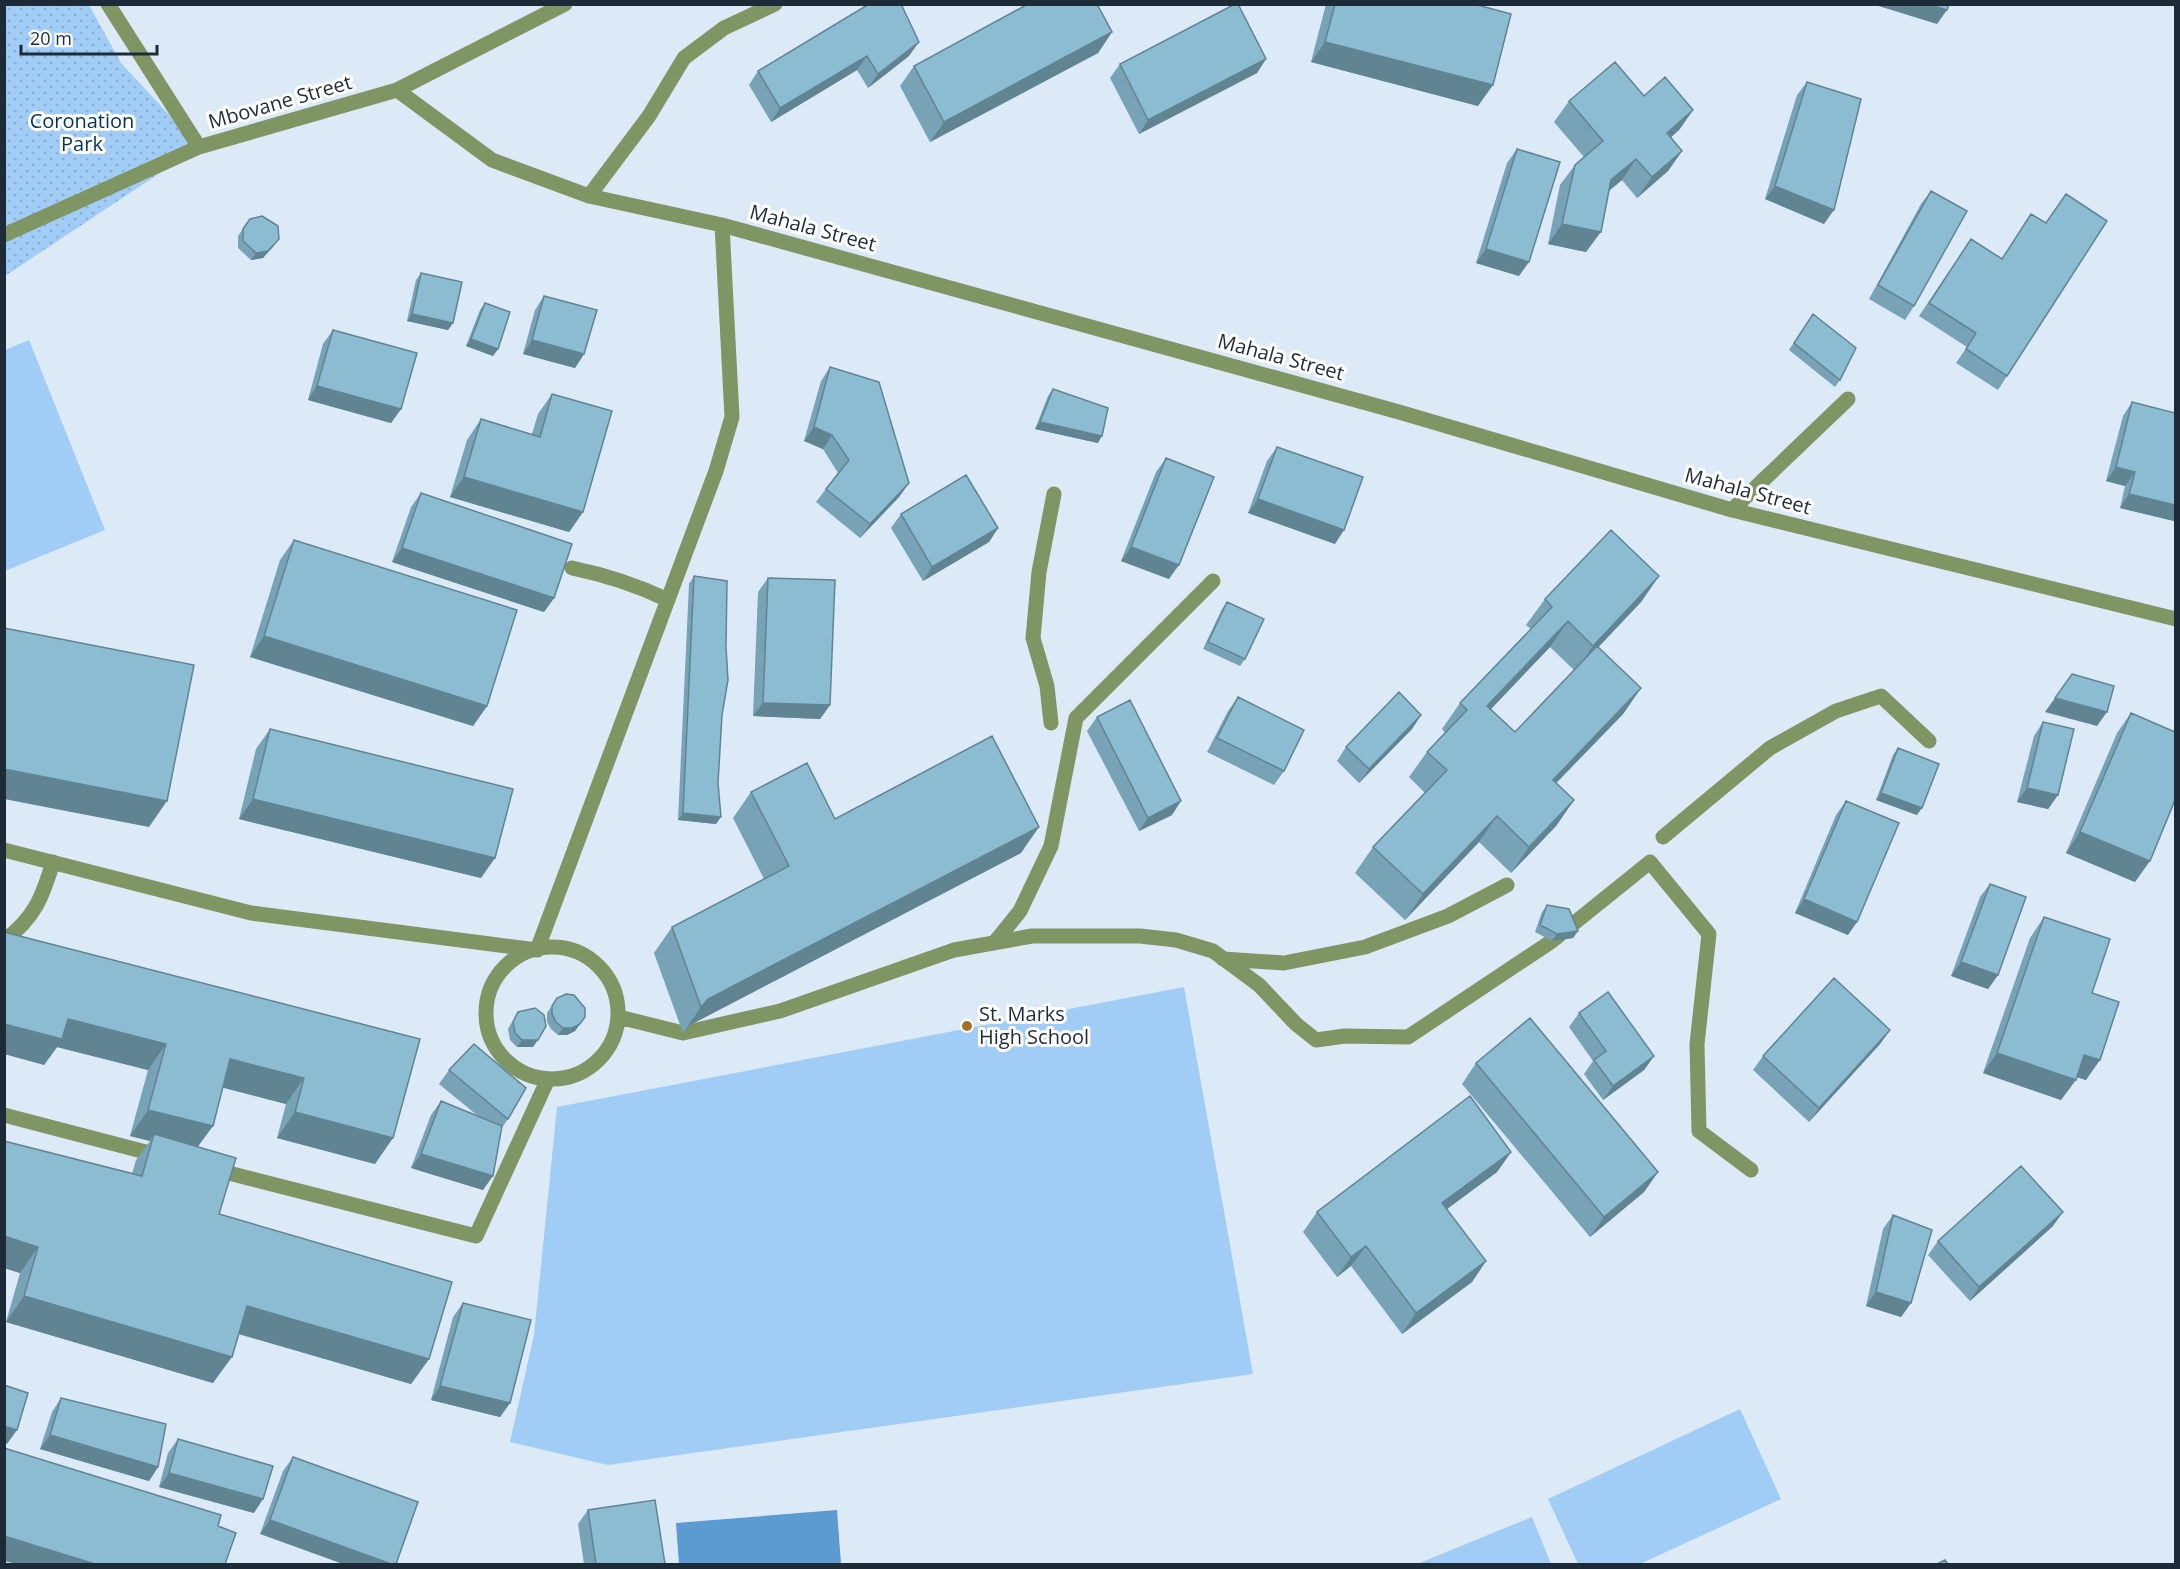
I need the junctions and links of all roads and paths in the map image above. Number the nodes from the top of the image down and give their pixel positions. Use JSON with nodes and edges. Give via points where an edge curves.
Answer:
{"nodes":[{"id":1,"x":108,"y":4,"type":"edge"},
{"id":2,"x":565,"y":4,"type":"edge"},
{"id":3,"x":775,"y":4,"type":"edge"},
{"id":4,"x":397,"y":90,"type":"junction"},
{"id":5,"x":199,"y":147,"type":"junction"},
{"id":6,"x":589,"y":196,"type":"junction"},
{"id":7,"x":722,"y":225,"type":"junction"},
{"id":8,"x":4,"y":235,"type":"edge"},
{"id":9,"x":1848,"y":399,"type":"dead end"},
{"id":10,"x":1054,"y":495,"type":"dead end"},
{"id":11,"x":1731,"y":510,"type":"junction"},
{"id":12,"x":572,"y":568,"type":"edge"},
{"id":13,"x":1213,"y":581,"type":"dead end"},
{"id":14,"x":668,"y":600,"type":"junction"},
{"id":15,"x":2175,"y":619,"type":"edge"},
{"id":16,"x":1051,"y":723,"type":"dead end"},
{"id":17,"x":1929,"y":741,"type":"dead end"},
{"id":18,"x":1663,"y":837,"type":"dead end"},
{"id":19,"x":4,"y":850,"type":"edge"},
{"id":20,"x":53,"y":862,"type":"junction"},
{"id":21,"x":1507,"y":885,"type":"dead end"},
{"id":22,"x":4,"y":941,"type":"edge"},
{"id":23,"x":995,"y":942,"type":"junction"},
{"id":24,"x":537,"y":950,"type":"junction"},
{"id":25,"x":1223,"y":959,"type":"junction"},
{"id":26,"x":619,"y":1017,"type":"junction"},
{"id":27,"x":548,"y":1079,"type":"junction"},
{"id":28,"x":4,"y":1115,"type":"edge"},
{"id":29,"x":179,"y":1161,"type":"edge"},
{"id":30,"x":202,"y":1166,"type":"edge"},
{"id":31,"x":1751,"y":1170,"type":"dead end"}],
"edges":[{"from":1,"to":5,"type":"street"},
{"from":2,"to":4,"type":"street","name":"Mbovane Street"},
{"from":3,"to":6,"type":"street","via":[[724,28],[684,58],[649,116]]},
{"from":4,"to":5,"type":"street","name":"Mbovane Street"},
{"from":4,"to":6,"type":"street","name":"Mahala Street","via":[[492,160]]},
{"from":5,"to":8,"type":"street","name":"Mbovane Street"},
{"from":6,"to":7,"type":"street","name":"Mahala Street"},
{"from":7,"to":11,"type":"street","name":"Mahala Street","via":[[1399,412]]},
{"from":7,"to":14,"type":"street","via":[[732,417]]},
{"from":9,"to":11,"type":"street"},
{"from":10,"to":16,"type":"street","via":[[1039,572],[1033,638],[1047,686]]},
{"from":11,"to":15,"type":"street","name":"Mahala Street"},
{"from":12,"to":14,"type":"street","via":[[600,573]]},
{"from":13,"to":23,"type":"street","via":[[1076,718],[1051,846],[1020,910]]},
{"from":14,"to":24,"type":"street"},
{"from":17,"to":18,"type":"street","via":[[1881,696],[1836,711],[1770,748]]},
{"from":19,"to":20,"type":"street"},
{"from":20,"to":22,"type":"street","via":[[40,901],[25,924]]},
{"from":20,"to":24,"type":"street","via":[[251,913]]},
{"from":21,"to":25,"type":"street","via":[[1448,916],[1365,947],[1284,963]]},
{"from":23,"to":25,"type":"street","via":[[1032,936],[1140,936],[1176,940],[1213,951]]},
{"from":23,"to":26,"type":"street","via":[[954,950],[780,1011],[683,1033]]},
{"from":24,"to":26,"type":"street","via":[[553,945],[574,949],[594,960],[617,995]]},
{"from":24,"to":27,"type":"street","via":[[512,959],[497,974],[487,994],[485,1016],[500,1056],[517,1070]]},
{"from":25,"to":31,"type":"street","via":[[1259,985],[1316,1040],[1345,1036],[1408,1037],[1552,941],[1650,862],[1709,934],[1696,1044],[1699,1131]]},
{"from":26,"to":27,"type":"street","via":[[615,1036],[592,1066],[575,1076]]},
{"from":27,"to":30,"type":"street","via":[[476,1236]]},
{"from":28,"to":29,"type":"street"}]}
